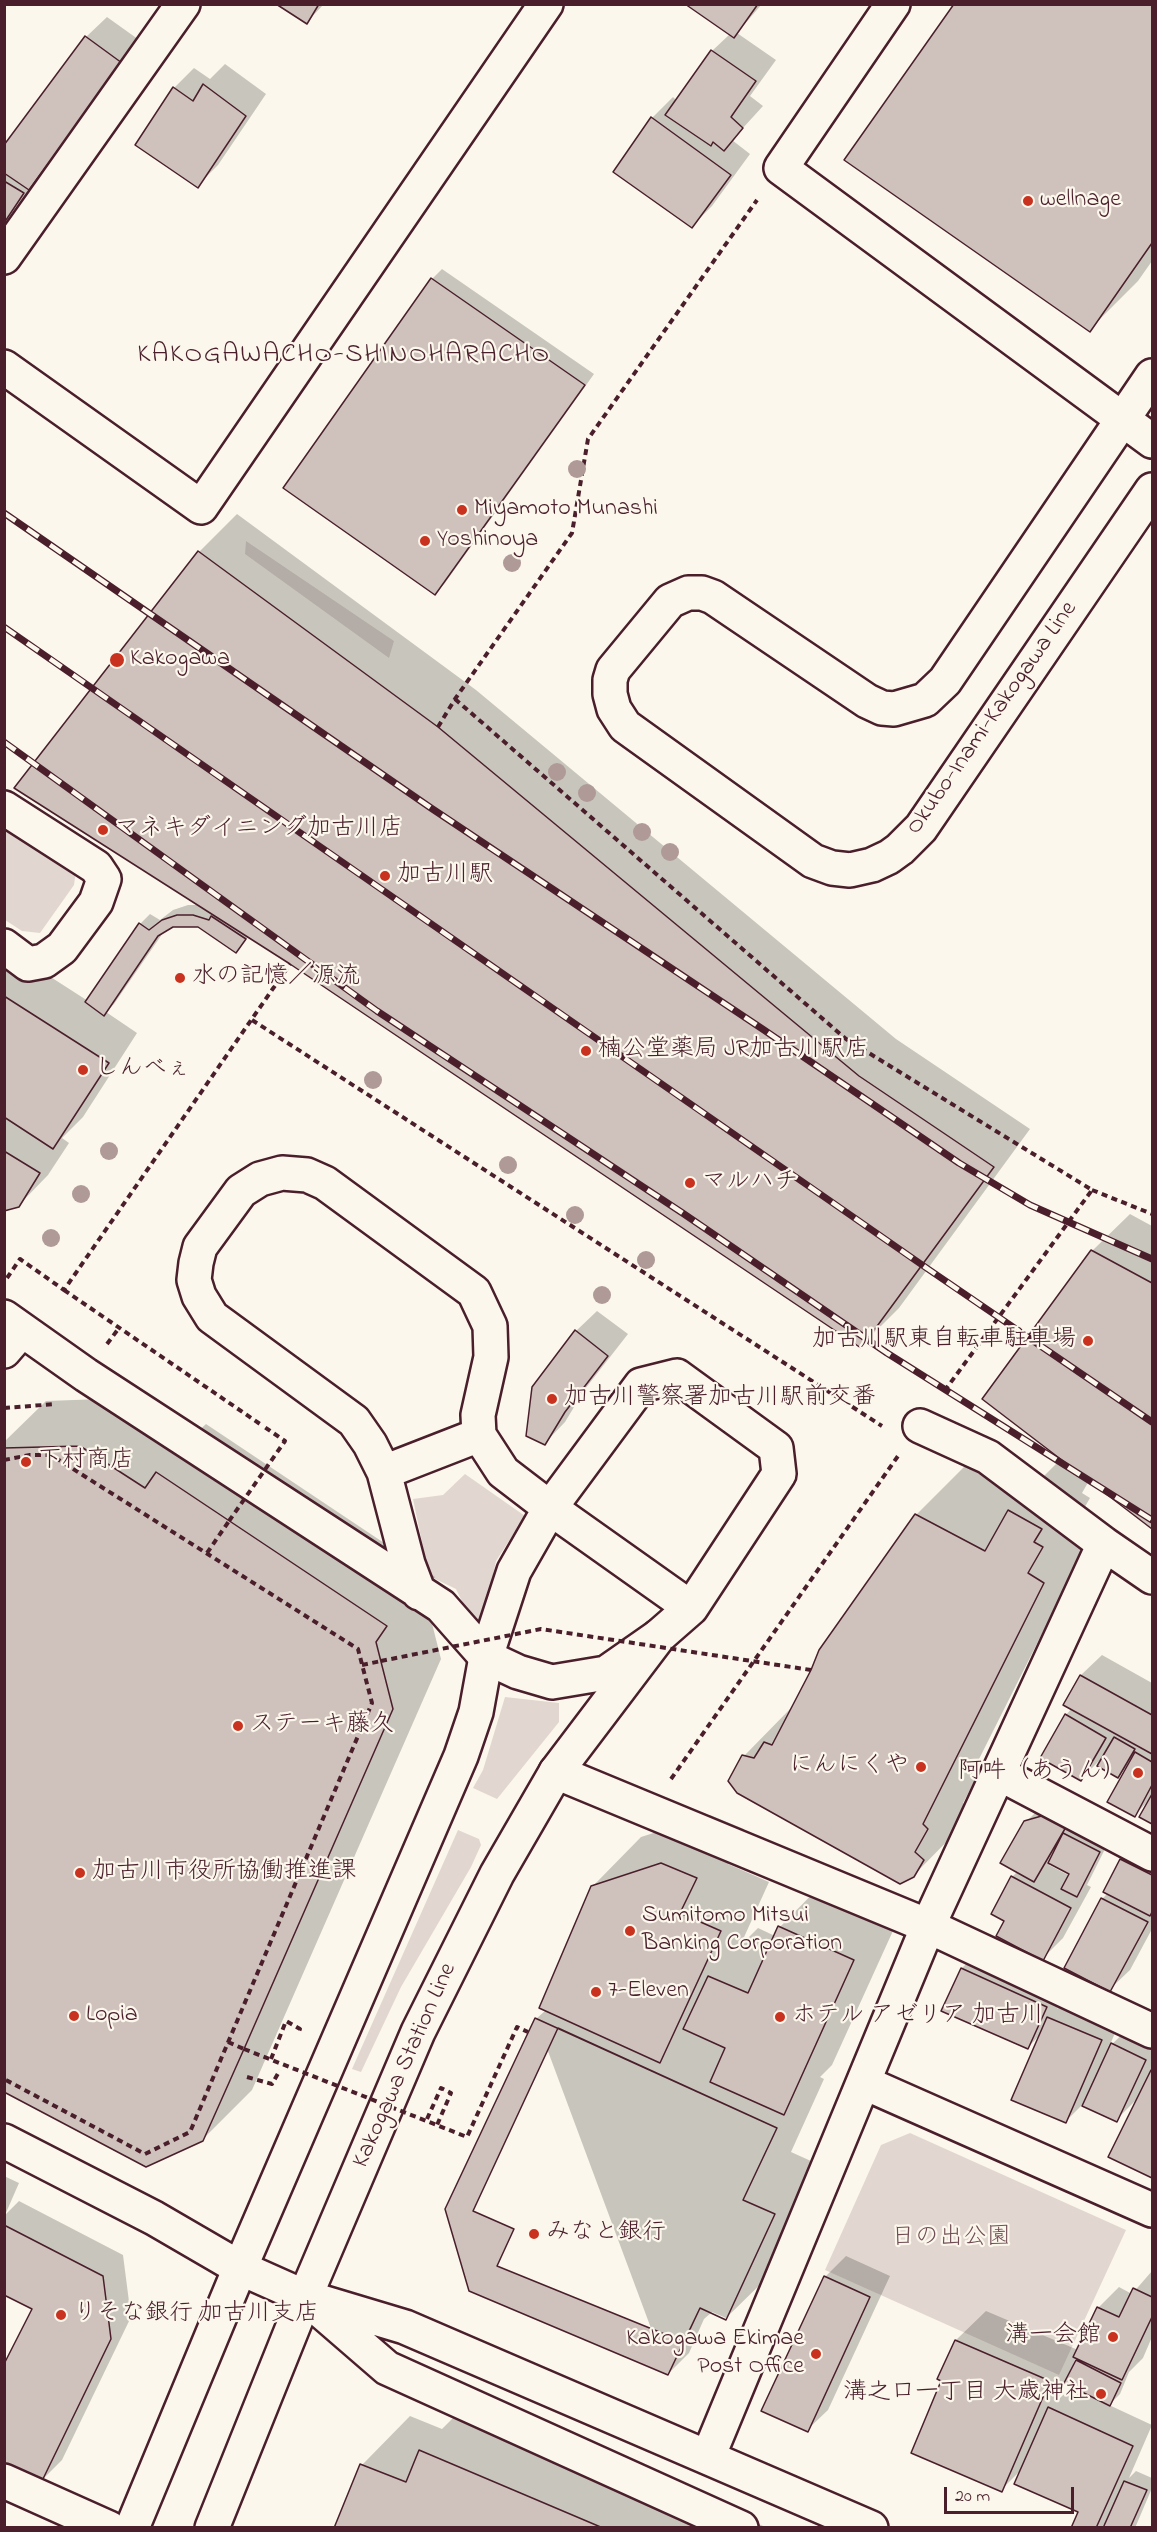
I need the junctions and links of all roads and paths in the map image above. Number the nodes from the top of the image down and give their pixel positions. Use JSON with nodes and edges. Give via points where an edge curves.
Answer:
{"nodes":[{"id":1,"x":183,"y":4,"type":"edge"},
{"id":2,"x":546,"y":4,"type":"edge"},
{"id":3,"x":888,"y":6,"type":"edge"},
{"id":4,"x":761,"y":195,"type":"dead end"},
{"id":5,"x":4,"y":257,"type":"edge"},
{"id":6,"x":4,"y":368,"type":"edge"},
{"id":7,"x":1152,"y":376,"type":"edge"},
{"id":8,"x":1123,"y":419,"type":"junction"},
{"id":9,"x":1152,"y":441,"type":"edge"},
{"id":10,"x":1152,"y":489,"type":"edge"},
{"id":11,"x":455,"y":699,"type":"junction"},
{"id":12,"x":438,"y":727,"type":"dead end"},
{"id":13,"x":4,"y":808,"type":"edge"},
{"id":14,"x":4,"y":946,"type":"edge"},
{"id":15,"x":290,"y":964,"type":"dead end"},
{"id":16,"x":1092,"y":1190,"type":"junction"},
{"id":17,"x":1152,"y":1214,"type":"edge"},
{"id":18,"x":4,"y":1282,"type":"edge"},
{"id":19,"x":64,"y":1290,"type":"junction"},
{"id":20,"x":10,"y":1333,"type":"edge"},
{"id":21,"x":67,"y":1403,"type":"dead end"},
{"id":22,"x":4,"y":1408,"type":"edge"},
{"id":23,"x":920,"y":1426,"type":"joint"},
{"id":24,"x":479,"y":1435,"type":"junction"},
{"id":25,"x":4,"y":1460,"type":"edge"},
{"id":26,"x":384,"y":1472,"type":"junction"},
{"id":27,"x":550,"y":1508,"type":"junction"},
{"id":28,"x":1104,"y":1544,"type":"junction"},
{"id":29,"x":207,"y":1553,"type":"junction"},
{"id":30,"x":1152,"y":1577,"type":"edge"},
{"id":31,"x":419,"y":1593,"type":"junction"},
{"id":32,"x":691,"y":1608,"type":"junction"},
{"id":33,"x":659,"y":1636,"type":"junction"},
{"id":34,"x":486,"y":1657,"type":"junction"},
{"id":35,"x":362,"y":1665,"type":"junction"},
{"id":36,"x":811,"y":1670,"type":"dead end"},
{"id":37,"x":556,"y":1772,"type":"junction"},
{"id":38,"x":998,"y":1773,"type":"junction"},
{"id":39,"x":1152,"y":1854,"type":"edge"},
{"id":40,"x":928,"y":1926,"type":"junction"},
{"id":41,"x":286,"y":2021,"type":"dead end"},
{"id":42,"x":1152,"y":2031,"type":"edge"},
{"id":43,"x":528,"y":2032,"type":"dead end"},
{"id":44,"x":228,"y":2042,"type":"junction"},
{"id":45,"x":271,"y":2059,"type":"junction"},
{"id":46,"x":285,"y":2061,"type":"dead end"},
{"id":47,"x":248,"y":2077,"type":"dead end"},
{"id":48,"x":4,"y":2079,"type":"edge"},
{"id":49,"x":865,"y":2082,"type":"junction"},
{"id":50,"x":427,"y":2119,"type":"dead end"},
{"id":51,"x":436,"y":2125,"type":"junction"},
{"id":52,"x":4,"y":2141,"type":"edge"},
{"id":53,"x":1152,"y":2210,"type":"edge"},
{"id":54,"x":240,"y":2268,"type":"junction"},
{"id":55,"x":305,"y":2297,"type":"junction"},
{"id":56,"x":708,"y":2457,"type":"junction"},
{"id":57,"x":4,"y":2481,"type":"edge"},
{"id":58,"x":109,"y":2528,"type":"edge"},
{"id":59,"x":132,"y":2528,"type":"edge"},
{"id":60,"x":212,"y":2528,"type":"edge"},
{"id":61,"x":741,"y":2528,"type":"edge"},
{"id":62,"x":872,"y":2528,"type":"edge"}],
"edges":[{"from":1,"to":5,"type":"street"},
{"from":2,"to":6,"type":"street","via":[[201,507]]},
{"from":3,"to":8,"type":"street","via":[[781,168]]},
{"from":4,"to":11,"type":"path","via":[[588,439],[572,533]]},
{"from":7,"to":8,"type":"street","name":"Okubo-Inami-Kakogawa Line"},
{"from":8,"to":9,"type":"street"},
{"from":8,"to":10,"type":"street","name":"Okubo-Inami-Kakogawa Line","via":[[945,681],[925,700],[894,709],[882,708],[714,597],[688,593],[670,601],[613,670],[610,694],[614,709],[625,726],[813,861],[850,870],[872,865],[890,857],[921,828]]},
{"from":11,"to":12,"type":"path"},
{"from":11,"to":16,"type":"path","via":[[846,1039]]},
{"from":13,"to":14,"type":"street","via":[[96,867],[104,879],[96,902],[62,948],[44,961],[28,964]]},
{"from":15,"to":19,"type":"path"},
{"from":16,"to":17,"type":"path"},
{"from":16,"to":23,"type":"path"},
{"from":18,"to":19,"type":"path","via":[[20,1259]]},
{"from":19,"to":29,"type":"path","bridge":true,"via":[[285,1441]]},
{"from":20,"to":31,"type":"street","via":[[86,1375]]},
{"from":21,"to":22,"type":"path"},
{"from":23,"to":28,"type":"street","via":[[988,1457]]},
{"from":24,"to":26,"type":"street"},
{"from":24,"to":26,"type":"street","via":[[478,1415],[491,1356],[490,1326],[474,1292],[326,1183],[306,1175],[282,1173],[260,1179],[241,1191],[200,1246],[194,1280],[199,1296],[212,1317],[354,1421]]},
{"from":24,"to":27,"type":"street","via":[[503,1472]]},
{"from":25,"to":29,"type":"path","via":[[51,1455]]},
{"from":26,"to":31,"type":"street"},
{"from":27,"to":32,"type":"street"},
{"from":27,"to":32,"type":"street","via":[[641,1385],[677,1376],[776,1448],[779,1474]]},
{"from":27,"to":34,"type":"street","via":[[514,1571]]},
{"from":28,"to":30,"type":"street"},
{"from":28,"to":38,"type":"street"},
{"from":29,"to":35,"type":"path","via":[[358,1649]]},
{"from":31,"to":34,"type":"street","via":[[441,1606]]},
{"from":32,"to":33,"type":"street"},
{"from":33,"to":34,"type":"street","via":[[606,1673],[552,1682]]},
{"from":33,"to":37,"type":"street","name":"Kakogawa Station Line"},
{"from":34,"to":54,"type":"street","via":[[476,1712],[461,1756]]},
{"from":35,"to":36,"type":"path","bridge":true,"via":[[541,1629]]},
{"from":35,"to":44,"type":"path","via":[[372,1703]]},
{"from":37,"to":40,"type":"street"},
{"from":37,"to":55,"type":"street","name":"Kakogawa Station Line","via":[[497,1874],[418,2032]]},
{"from":38,"to":39,"type":"street"},
{"from":38,"to":40,"type":"street"},
{"from":40,"to":42,"type":"street"},
{"from":40,"to":49,"type":"street"},
{"from":41,"to":45,"type":"path"},
{"from":43,"to":51,"type":"path","bridge":true,"via":[[517,2028],[467,2138]]},
{"from":44,"to":45,"type":"path","bridge":true},
{"from":44,"to":48,"type":"path","via":[[190,2132],[145,2154]]},
{"from":45,"to":51,"type":"path","bridge":true},
{"from":46,"to":47,"type":"path","via":[[272,2084]]},
{"from":49,"to":53,"type":"street"},
{"from":49,"to":56,"type":"street"},
{"from":50,"to":51,"type":"path","via":[[441,2088],[451,2093]]},
{"from":52,"to":54,"type":"street","via":[[154,2218]]},
{"from":54,"to":55,"type":"street"},
{"from":54,"to":59,"type":"street"},
{"from":55,"to":56,"type":"street","via":[[405,2327]]},
{"from":55,"to":60,"type":"street","name":"Kakogawa Station Line"},
{"from":55,"to":61,"type":"street","via":[[387,2368]]},
{"from":56,"to":62,"type":"street"},
{"from":57,"to":58,"type":"street"}]}
